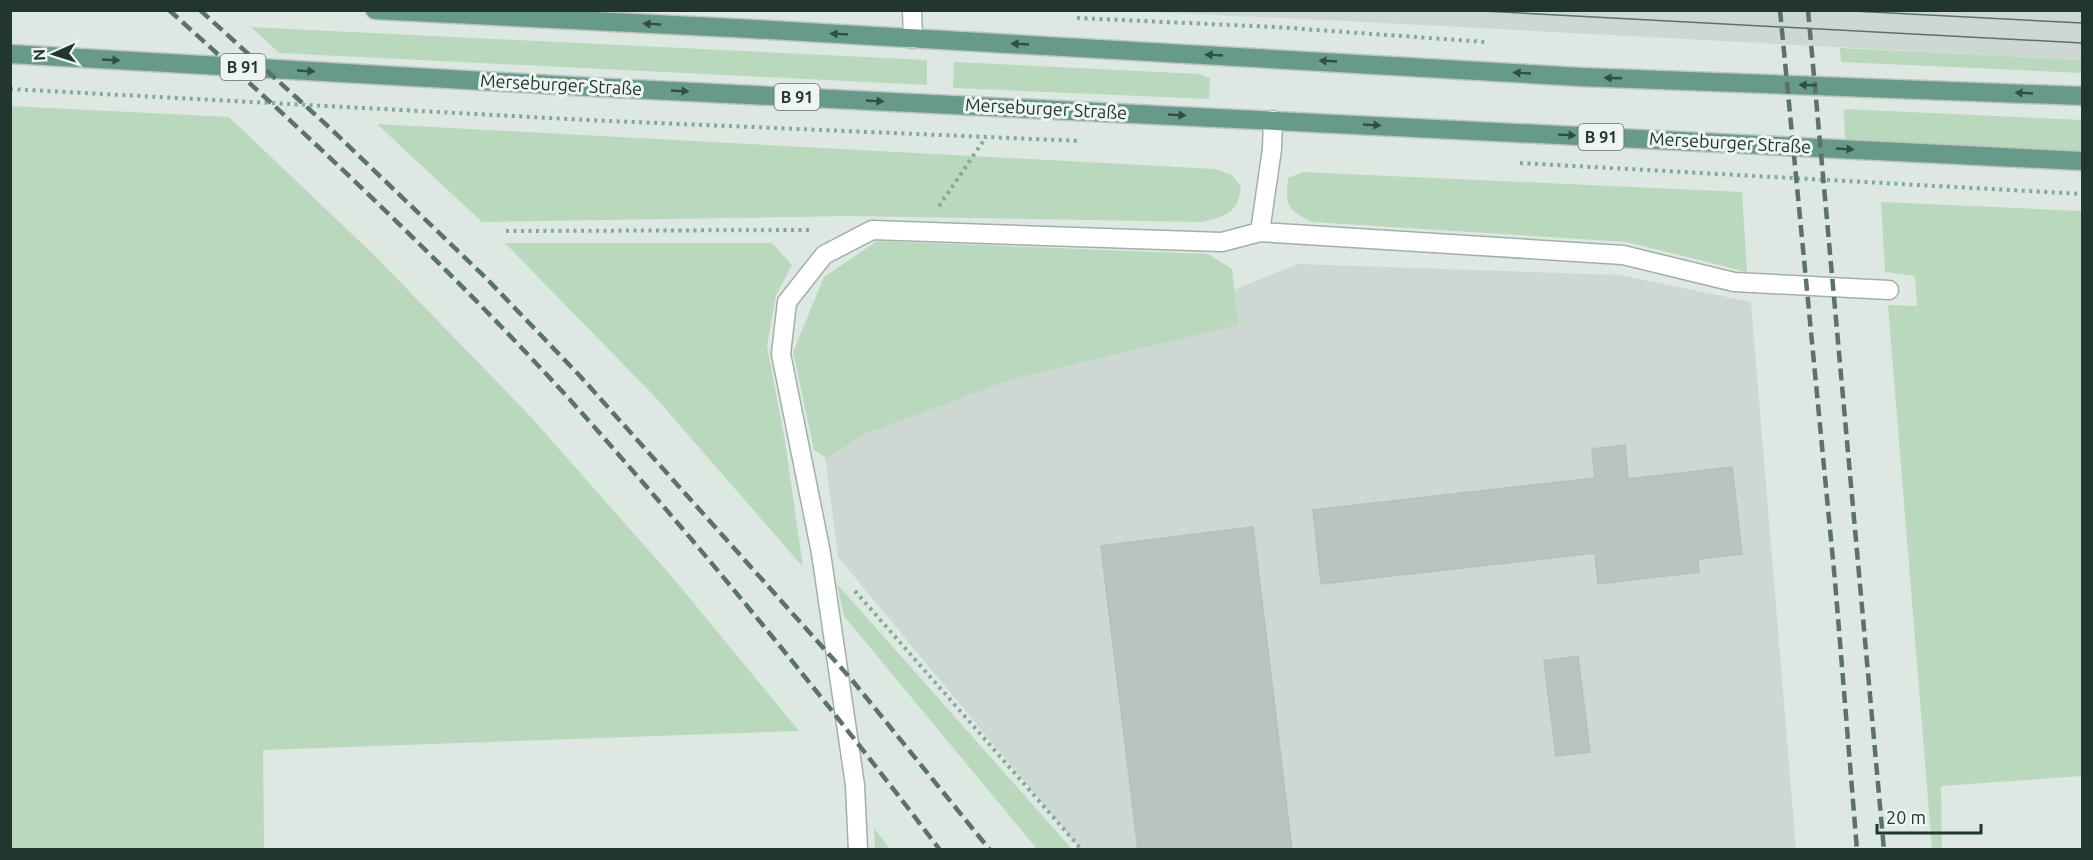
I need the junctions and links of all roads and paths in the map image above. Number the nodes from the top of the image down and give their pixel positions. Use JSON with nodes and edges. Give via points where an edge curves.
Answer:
{"nodes":[{"id":1,"x":375,"y":10,"type":"edge"},
{"id":2,"x":912,"y":10,"type":"edge"},
{"id":3,"x":1077,"y":18,"type":"dead end"},
{"id":4,"x":1275,"y":27,"type":"dead end"},
{"id":5,"x":913,"y":39,"type":"junction"},
{"id":6,"x":10,"y":54,"type":"edge"},
{"id":7,"x":10,"y":89,"type":"edge"},
{"id":8,"x":2082,"y":96,"type":"edge"},
{"id":9,"x":1273,"y":120,"type":"junction"},
{"id":10,"x":986,"y":137,"type":"junction"},
{"id":11,"x":1082,"y":141,"type":"dead end"},
{"id":12,"x":2082,"y":161,"type":"edge"},
{"id":13,"x":1510,"y":162,"type":"dead end"},
{"id":14,"x":2082,"y":194,"type":"edge"},
{"id":15,"x":813,"y":230,"type":"dead end"},
{"id":16,"x":506,"y":231,"type":"dead end"},
{"id":17,"x":921,"y":231,"type":"junction"},
{"id":18,"x":1260,"y":232,"type":"junction"},
{"id":19,"x":1889,"y":290,"type":"dead end"},
{"id":20,"x":853,"y":588,"type":"dead end"},
{"id":21,"x":858,"y":849,"type":"edge"},
{"id":22,"x":1082,"y":849,"type":"edge"}],
"edges":[{"from":5,"to":1,"type":"main road","one_way":true},
{"from":2,"to":5,"type":"lane"},
{"from":3,"to":4,"type":"path"},
{"from":8,"to":5,"type":"main road","one_way":true,"via":[[1581,77]]},
{"from":6,"to":9,"type":"main road","name":"Merseburger Straße","number":"B 91","one_way":true},
{"from":7,"to":10,"type":"path"},
{"from":9,"to":12,"type":"main road","name":"Merseburger Straße","number":"B 91","one_way":true},
{"from":9,"to":18,"type":"lane"},
{"from":10,"to":11,"type":"path"},
{"from":10,"to":17,"type":"path"},
{"from":13,"to":14,"type":"path"},
{"from":15,"to":16,"type":"path"},
{"from":17,"to":18,"type":"lane","via":[[1222,242]]},
{"from":17,"to":21,"type":"lane","via":[[872,230],[824,255],[787,302],[783,333],[781,354],[825,576],[855,784]]},
{"from":18,"to":19,"type":"lane","via":[[1623,255],[1734,282]]},
{"from":20,"to":22,"type":"path"}]}
